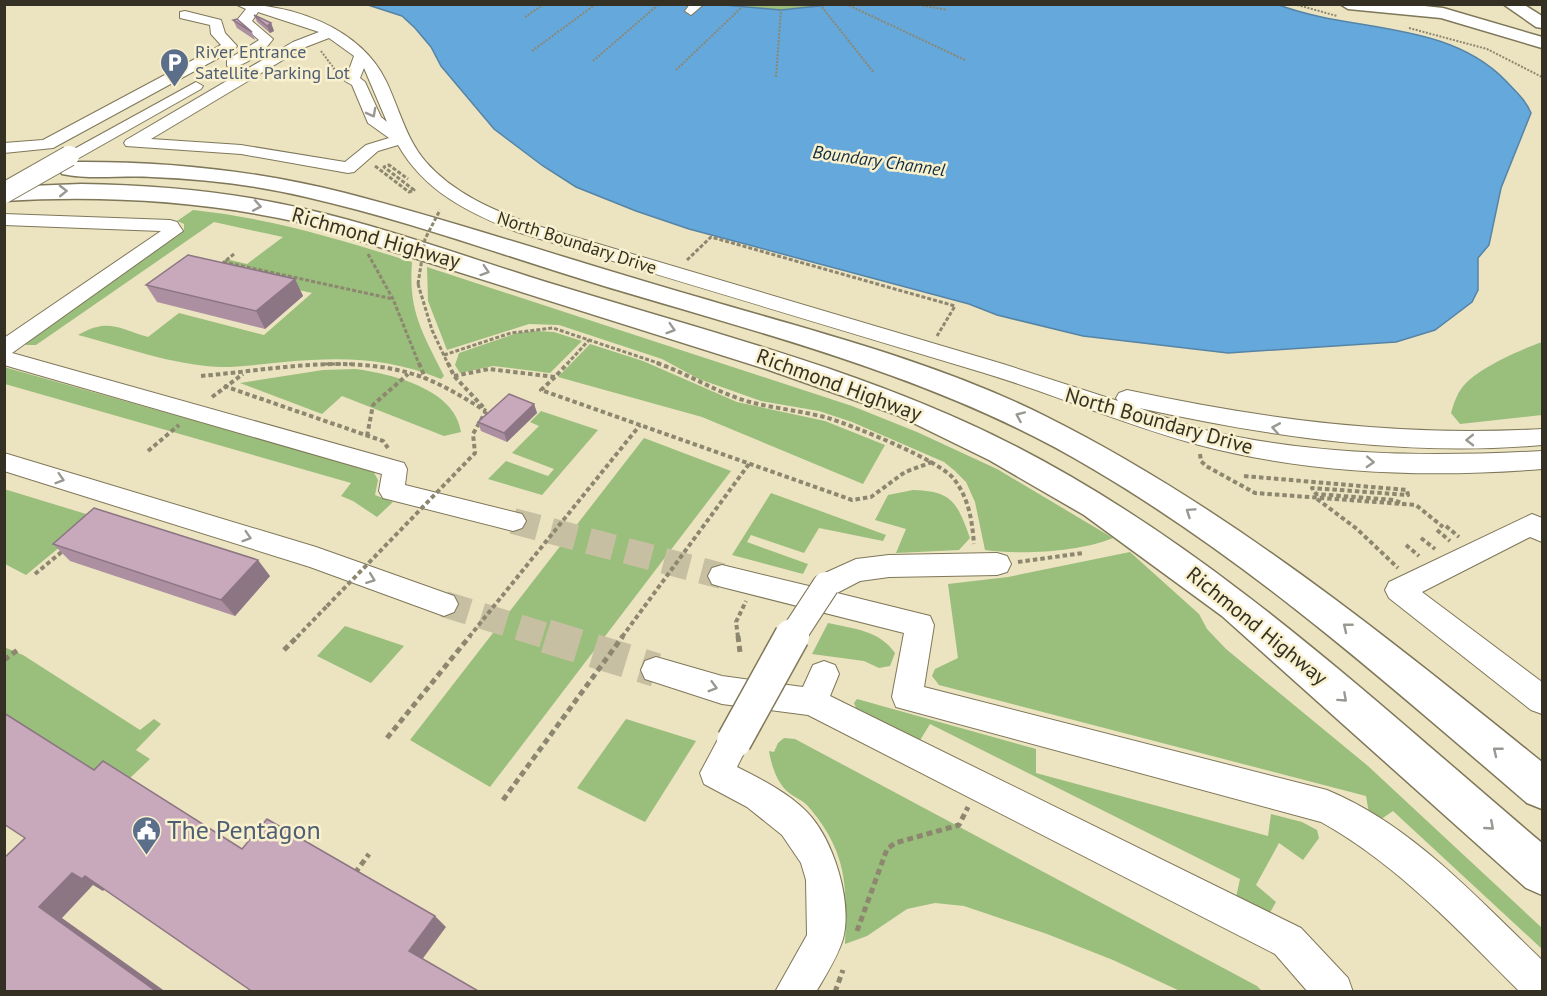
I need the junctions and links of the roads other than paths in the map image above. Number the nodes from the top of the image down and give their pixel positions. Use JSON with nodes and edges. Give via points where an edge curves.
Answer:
{"nodes":[{"id":1,"x":1464,"y":4,"type":"edge"},
{"id":2,"x":1511,"y":4,"type":"edge"},
{"id":3,"x":1530,"y":4,"type":"edge"},
{"id":4,"x":248,"y":6,"type":"edge"},
{"id":5,"x":1490,"y":9,"type":"dead end"},
{"id":6,"x":1346,"y":11,"type":"edge"},
{"id":7,"x":1542,"y":12,"type":"edge"},
{"id":8,"x":185,"y":15,"type":"dead end"},
{"id":9,"x":1542,"y":22,"type":"edge"},
{"id":10,"x":296,"y":33,"type":"junction"},
{"id":11,"x":1513,"y":33,"type":"junction"},
{"id":12,"x":266,"y":39,"type":"junction"},
{"id":13,"x":1542,"y":41,"type":"edge"},
{"id":14,"x":360,"y":57,"type":"junction"},
{"id":15,"x":212,"y":77,"type":"junction"},
{"id":16,"x":402,"y":139,"type":"junction"},
{"id":17,"x":4,"y":148,"type":"edge"},
{"id":18,"x":4,"y":171,"type":"edge"},
{"id":19,"x":4,"y":194,"type":"edge"},
{"id":20,"x":4,"y":219,"type":"edge"},
{"id":21,"x":4,"y":348,"type":"edge"},
{"id":22,"x":4,"y":358,"type":"edge"},
{"id":23,"x":994,"y":369,"type":"junction"},
{"id":24,"x":1538,"y":442,"type":"edge"},
{"id":25,"x":1542,"y":460,"type":"edge"},
{"id":26,"x":4,"y":462,"type":"edge"},
{"id":27,"x":513,"y":521,"type":"tunnel mouth"},
{"id":28,"x":1542,"y":531,"type":"edge"},
{"id":29,"x":987,"y":565,"type":"road end"},
{"id":30,"x":722,"y":576,"type":"tunnel mouth"},
{"id":31,"x":444,"y":604,"type":"tunnel mouth"},
{"id":32,"x":656,"y":670,"type":"tunnel mouth"},
{"id":33,"x":1542,"y":700,"type":"edge"},
{"id":34,"x":1542,"y":788,"type":"edge"},
{"id":35,"x":1542,"y":872,"type":"edge"},
{"id":36,"x":1542,"y":986,"type":"edge"},
{"id":37,"x":794,"y":992,"type":"edge"},
{"id":38,"x":1334,"y":992,"type":"edge"}],
"edges":[{"from":1,"to":11,"type":"highway"},
{"from":2,"to":9,"type":"highway"},
{"from":3,"to":7,"type":"highway"},
{"from":4,"to":10,"type":"street"},
{"from":4,"to":12,"type":"street","via":[[246,23]]},
{"from":5,"to":13,"type":"highway"},
{"from":6,"to":11,"type":"highway","via":[[1443,13]]},
{"from":8,"to":17,"type":"street","via":[[216,23],[218,34],[230,46],[47,145]]},
{"from":10,"to":12,"type":"street"},
{"from":10,"to":14,"type":"street","name":"North Boundary Drive","via":[[329,33]]},
{"from":10,"to":15,"type":"street"},
{"from":10,"to":16,"type":"street","via":[[132,143],[210,146],[348,168],[372,148]]},
{"from":11,"to":13,"type":"highway"},
{"from":12,"to":15,"type":"street"},
{"from":14,"to":16,"type":"street","name":"North Boundary Drive","via":[[375,74]]},
{"from":14,"to":16,"type":"street","one_way":true,"via":[[352,81],[358,82],[374,120]]},
{"from":15,"to":19,"type":"street","bridge":true},
{"from":16,"to":23,"type":"street","name":"North Boundary Drive","via":[[419,165],[442,186],[477,208],[516,225]]},
{"from":34,"to":18,"type":"highway","name":"Richmond Highway","one_way":true,"via":[[1346,626],[1233,541],[1120,468],[1028,420],[961,391],[818,342],[308,191],[236,177],[156,170]]},
{"from":19,"to":35,"type":"highway","name":"Richmond Highway","one_way":true,"via":[[162,194],[240,202],[300,215],[779,363],[936,420],[1065,487],[1198,577],[1309,667]]},
{"from":20,"to":21,"type":"street","via":[[134,223],[170,226],[174,231]]},
{"from":22,"to":27,"type":"street","via":[[395,469],[392,491]]},
{"from":24,"to":23,"type":"street","name":"North Boundary Drive","one_way":true,"via":[[1376,439],[1303,432]]},
{"from":23,"to":25,"type":"street","name":"North Boundary Drive","one_way":true,"via":[[1200,437],[1273,453],[1431,464]]},
{"from":26,"to":31,"type":"street","one_way":true,"via":[[316,558]]},
{"from":28,"to":33,"type":"street","via":[[1532,524],[1399,590]]},
{"from":29,"to":37,"type":"street","bridge":true,"via":[[856,570],[826,585],[801,620],[716,773],[791,817],[813,846],[826,887],[824,938]]},
{"from":30,"to":36,"type":"street","via":[[920,626],[907,697],[1327,807],[1358,822],[1393,847]]},
{"from":32,"to":38,"type":"street","one_way":true,"via":[[722,690],[818,688],[978,787],[1288,942]]}]}
